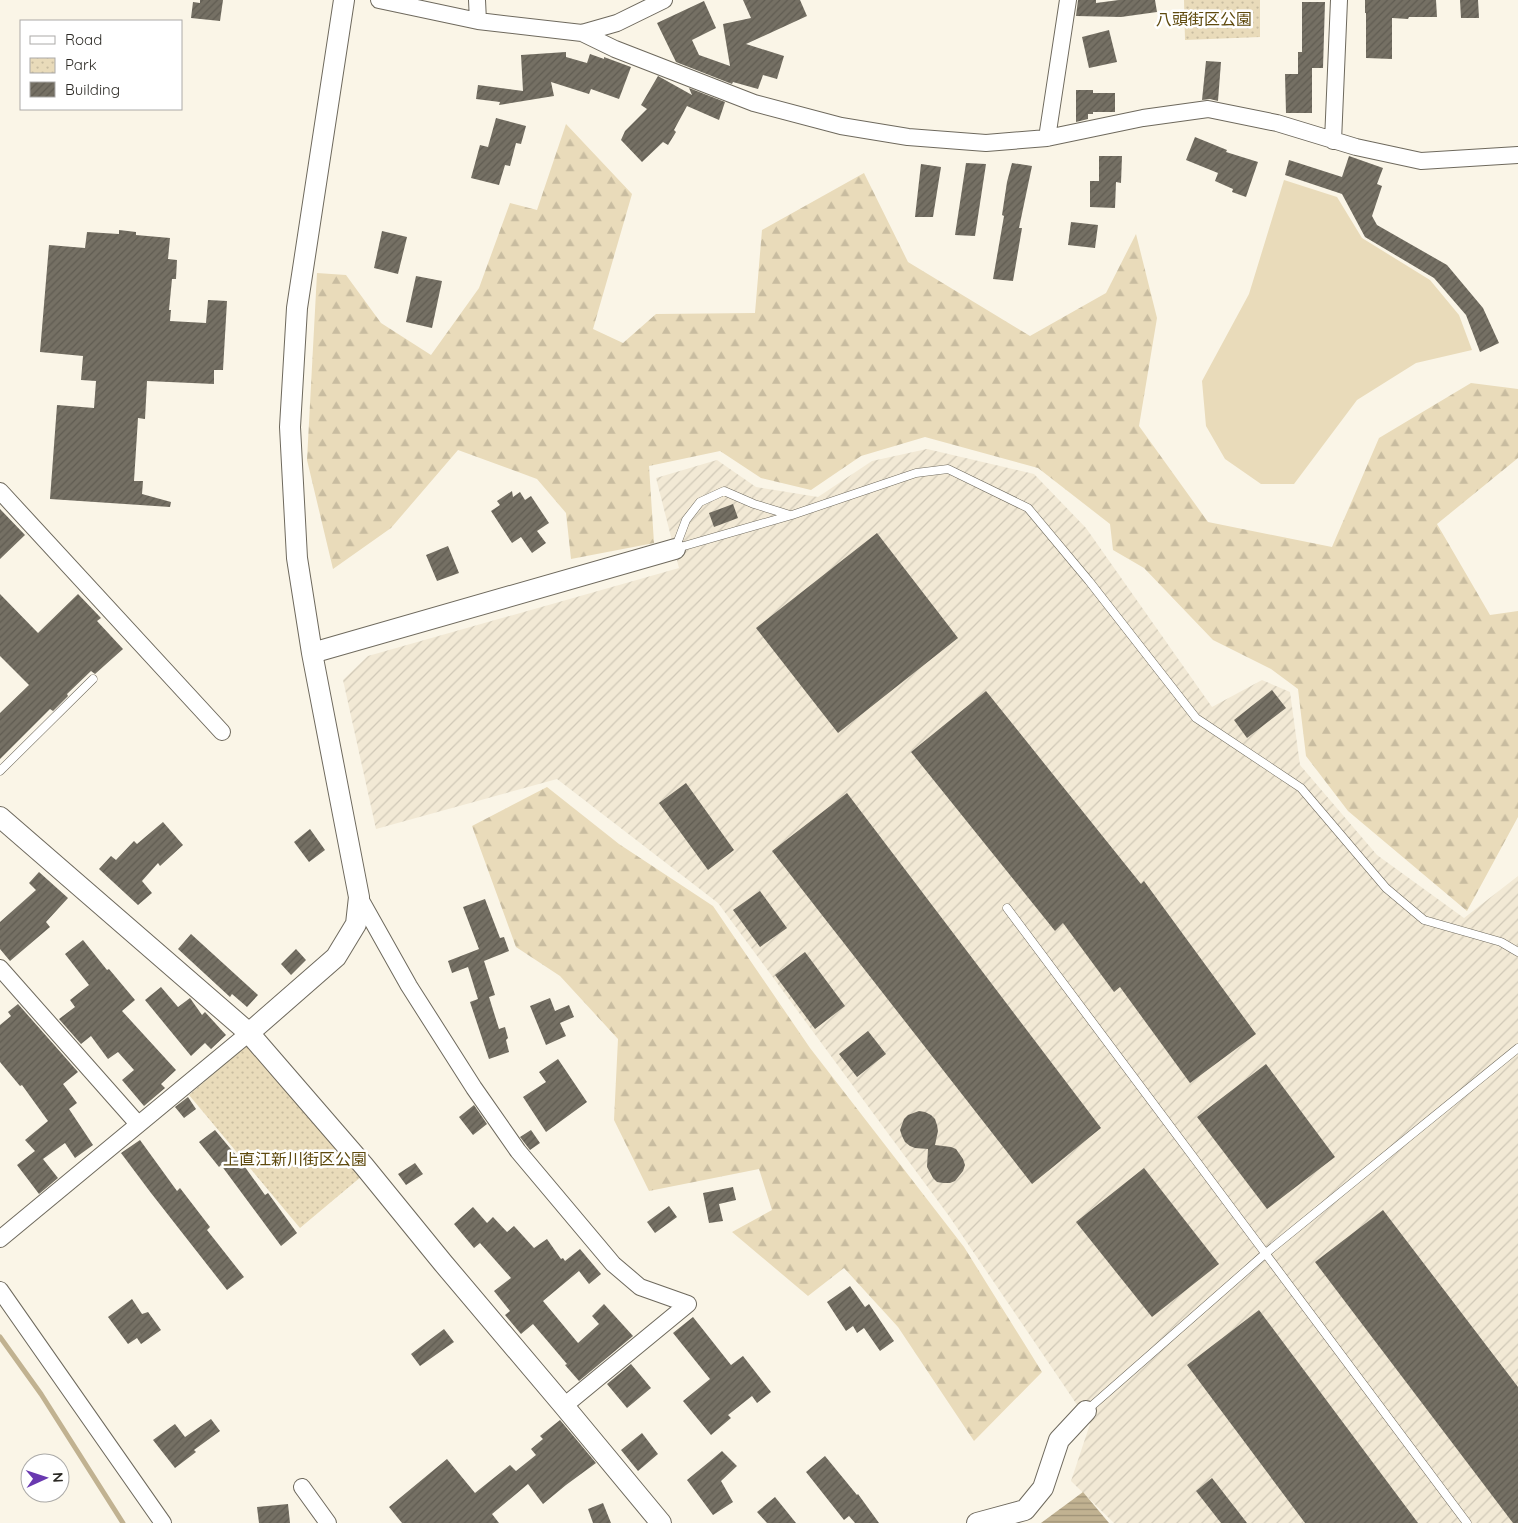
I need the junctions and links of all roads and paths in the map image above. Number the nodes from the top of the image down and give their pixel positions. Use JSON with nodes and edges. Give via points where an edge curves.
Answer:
{"nodes":[{"id":1,"x":344,"y":0,"type":"edge"},
{"id":2,"x":379,"y":0,"type":"edge"},
{"id":3,"x":477,"y":0,"type":"edge"},
{"id":4,"x":664,"y":0,"type":"edge"},
{"id":5,"x":1068,"y":0,"type":"edge"},
{"id":6,"x":1339,"y":0,"type":"edge"},
{"id":7,"x":478,"y":21,"type":"junction"},
{"id":8,"x":582,"y":33,"type":"junction"},
{"id":9,"x":1047,"y":138,"type":"junction"},
{"id":10,"x":1333,"y":141,"type":"junction"},
{"id":11,"x":1518,"y":155,"type":"edge"},
{"id":12,"x":0,"y":492,"type":"edge"},
{"id":13,"x":792,"y":515,"type":"junction"},
{"id":14,"x":675,"y":549,"type":"junction"},
{"id":15,"x":312,"y":653,"type":"junction"},
{"id":16,"x":93,"y":679,"type":"dead end"},
{"id":17,"x":222,"y":732,"type":"dead end"},
{"id":18,"x":0,"y":770,"type":"edge"},
{"id":19,"x":3,"y":826,"type":"edge"},
{"id":20,"x":359,"y":897,"type":"junction"},
{"id":21,"x":1007,"y":908,"type":"dead end"},
{"id":22,"x":1518,"y":952,"type":"edge"},
{"id":23,"x":0,"y":968,"type":"edge"},
{"id":24,"x":249,"y":1033,"type":"junction"},
{"id":25,"x":1518,"y":1048,"type":"edge"},
{"id":26,"x":138,"y":1124,"type":"junction"},
{"id":27,"x":0,"y":1239,"type":"edge"},
{"id":28,"x":1266,"y":1254,"type":"junction"},
{"id":29,"x":0,"y":1290,"type":"edge"},
{"id":30,"x":564,"y":1406,"type":"junction"},
{"id":31,"x":1086,"y":1412,"type":"joint"},
{"id":32,"x":302,"y":1488,"type":"dead end"},
{"id":33,"x":163,"y":1523,"type":"edge"},
{"id":34,"x":328,"y":1523,"type":"edge"},
{"id":35,"x":661,"y":1523,"type":"edge"},
{"id":36,"x":977,"y":1523,"type":"edge"},
{"id":37,"x":1468,"y":1523,"type":"edge"}],
"edges":[{"from":1,"to":15,"type":"street","via":[[298,308],[290,428],[297,558]]},
{"from":2,"to":7,"type":"street"},
{"from":3,"to":7,"type":"street"},
{"from":4,"to":8,"type":"street","via":[[616,23]]},
{"from":5,"to":9,"type":"street"},
{"from":6,"to":10,"type":"street"},
{"from":7,"to":8,"type":"street"},
{"from":8,"to":9,"type":"street","via":[[754,103],[841,126],[908,137],[986,143]]},
{"from":9,"to":10,"type":"street","via":[[1142,118],[1208,109],[1277,123]]},
{"from":10,"to":11,"type":"street","via":[[1421,160]]},
{"from":12,"to":17,"type":"street"},
{"from":13,"to":14,"type":"lane"},
{"from":13,"to":14,"type":"lane","via":[[724,491],[700,502],[686,520]]},
{"from":13,"to":22,"type":"lane","via":[[916,474],[948,469],[1028,508],[1196,718],[1301,788],[1386,888],[1424,920],[1500,942]]},
{"from":14,"to":15,"type":"street"},
{"from":15,"to":20,"type":"street"},
{"from":16,"to":18,"type":"lane"},
{"from":19,"to":24,"type":"street"},
{"from":20,"to":24,"type":"street","via":[[356,924],[336,957]]},
{"from":20,"to":30,"type":"street","via":[[409,986],[518,1151],[613,1264],[640,1287],[688,1304]]},
{"from":21,"to":28,"type":"lane"},
{"from":23,"to":26,"type":"street"},
{"from":24,"to":26,"type":"street"},
{"from":24,"to":30,"type":"street"},
{"from":25,"to":28,"type":"lane"},
{"from":26,"to":27,"type":"street"},
{"from":28,"to":31,"type":"lane"},
{"from":28,"to":37,"type":"lane"},
{"from":29,"to":33,"type":"street"},
{"from":30,"to":35,"type":"street"},
{"from":31,"to":36,"type":"street","via":[[1060,1440],[1043,1488],[1025,1510]]},
{"from":32,"to":34,"type":"street"}]}
